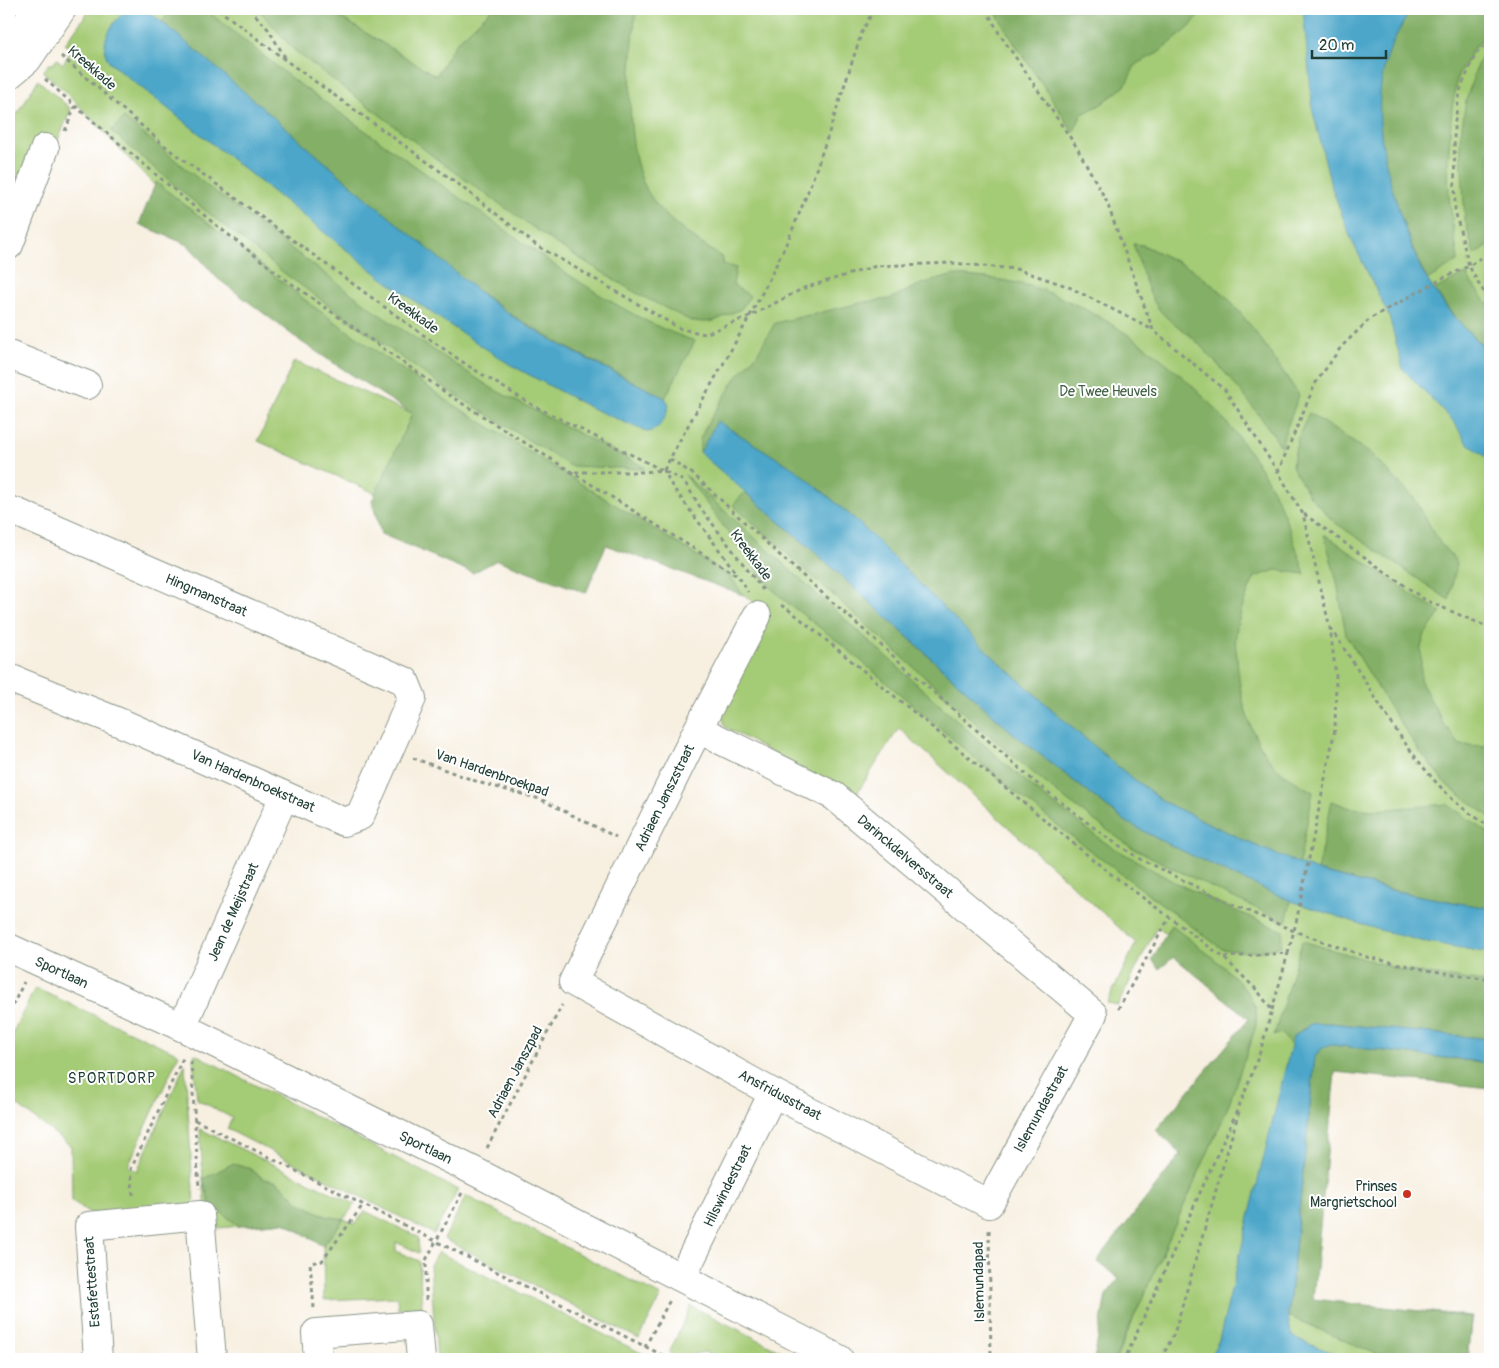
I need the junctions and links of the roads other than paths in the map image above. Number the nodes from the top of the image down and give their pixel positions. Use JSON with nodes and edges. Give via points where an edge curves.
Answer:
{"nodes":[{"id":1,"x":36,"y":9,"type":"edge"},
{"id":2,"x":62,"y":9,"type":"edge"},
{"id":3,"x":27,"y":47,"type":"edge"},
{"id":4,"x":9,"y":75,"type":"edge"},
{"id":5,"x":45,"y":148,"type":"dead end"},
{"id":6,"x":9,"y":245,"type":"edge"},
{"id":7,"x":9,"y":355,"type":"edge"},
{"id":8,"x":88,"y":385,"type":"dead end"},
{"id":9,"x":9,"y":510,"type":"edge"},
{"id":10,"x":767,"y":605,"type":"road end"},
{"id":11,"x":9,"y":678,"type":"edge"},
{"id":12,"x":405,"y":681,"type":"joint"},
{"id":13,"x":698,"y":729,"type":"junction"},
{"id":14,"x":284,"y":796,"type":"junction"},
{"id":15,"x":9,"y":948,"type":"edge"},
{"id":16,"x":573,"y":982,"type":"joint"},
{"id":17,"x":1093,"y":1014,"type":"joint"},
{"id":18,"x":187,"y":1034,"type":"junction"},
{"id":19,"x":773,"y":1093,"type":"junction"},
{"id":20,"x":989,"y":1204,"type":"joint"},
{"id":21,"x":682,"y":1277,"type":"junction"},
{"id":22,"x":98,"y":1359,"type":"edge"},
{"id":23,"x":212,"y":1359,"type":"edge"},
{"id":24,"x":318,"y":1359,"type":"edge"},
{"id":25,"x":421,"y":1359,"type":"edge"},
{"id":26,"x":839,"y":1359,"type":"edge"}],
"edges":[{"from":1,"to":3,"type":"street"},
{"from":2,"to":3,"type":"street"},
{"from":3,"to":4,"type":"street","via":[[27,60]]},
{"from":5,"to":6,"type":"street"},
{"from":7,"to":8,"type":"street"},
{"from":9,"to":12,"type":"street","name":"Hingmanstraat"},
{"from":10,"to":13,"type":"street","name":"Adriaen Janszstraat"},
{"from":11,"to":14,"type":"street","name":"Van Hardenbroekstraat","via":[[126,725]]},
{"from":12,"to":14,"type":"street","name":"Van Hardenbroekstraat","via":[[412,698],[360,816],[344,822]]},
{"from":13,"to":16,"type":"street","name":"Adriaen Janszstraat"},
{"from":13,"to":17,"type":"street","name":"Darinckdelversstraat","via":[[834,796]]},
{"from":14,"to":18,"type":"street","name":"Jean de Meijstraat"},
{"from":15,"to":18,"type":"street","name":"Sportlaan"},
{"from":16,"to":19,"type":"street","name":"Ansfridusstraat"},
{"from":17,"to":20,"type":"street","name":"Islemundastraat"},
{"from":18,"to":21,"type":"street","name":"Sportlaan","via":[[474,1171]]},
{"from":19,"to":20,"type":"street","name":"Ansfridusstraat"},
{"from":19,"to":21,"type":"street","name":"Hilswindestraat"},
{"from":21,"to":26,"type":"street","name":"Sportlaan"},
{"from":22,"to":23,"type":"street","name":"Estafettestraat","via":[[88,1226],[200,1215]]},
{"from":24,"to":25,"type":"street","via":[[316,1333],[418,1325]]}]}
